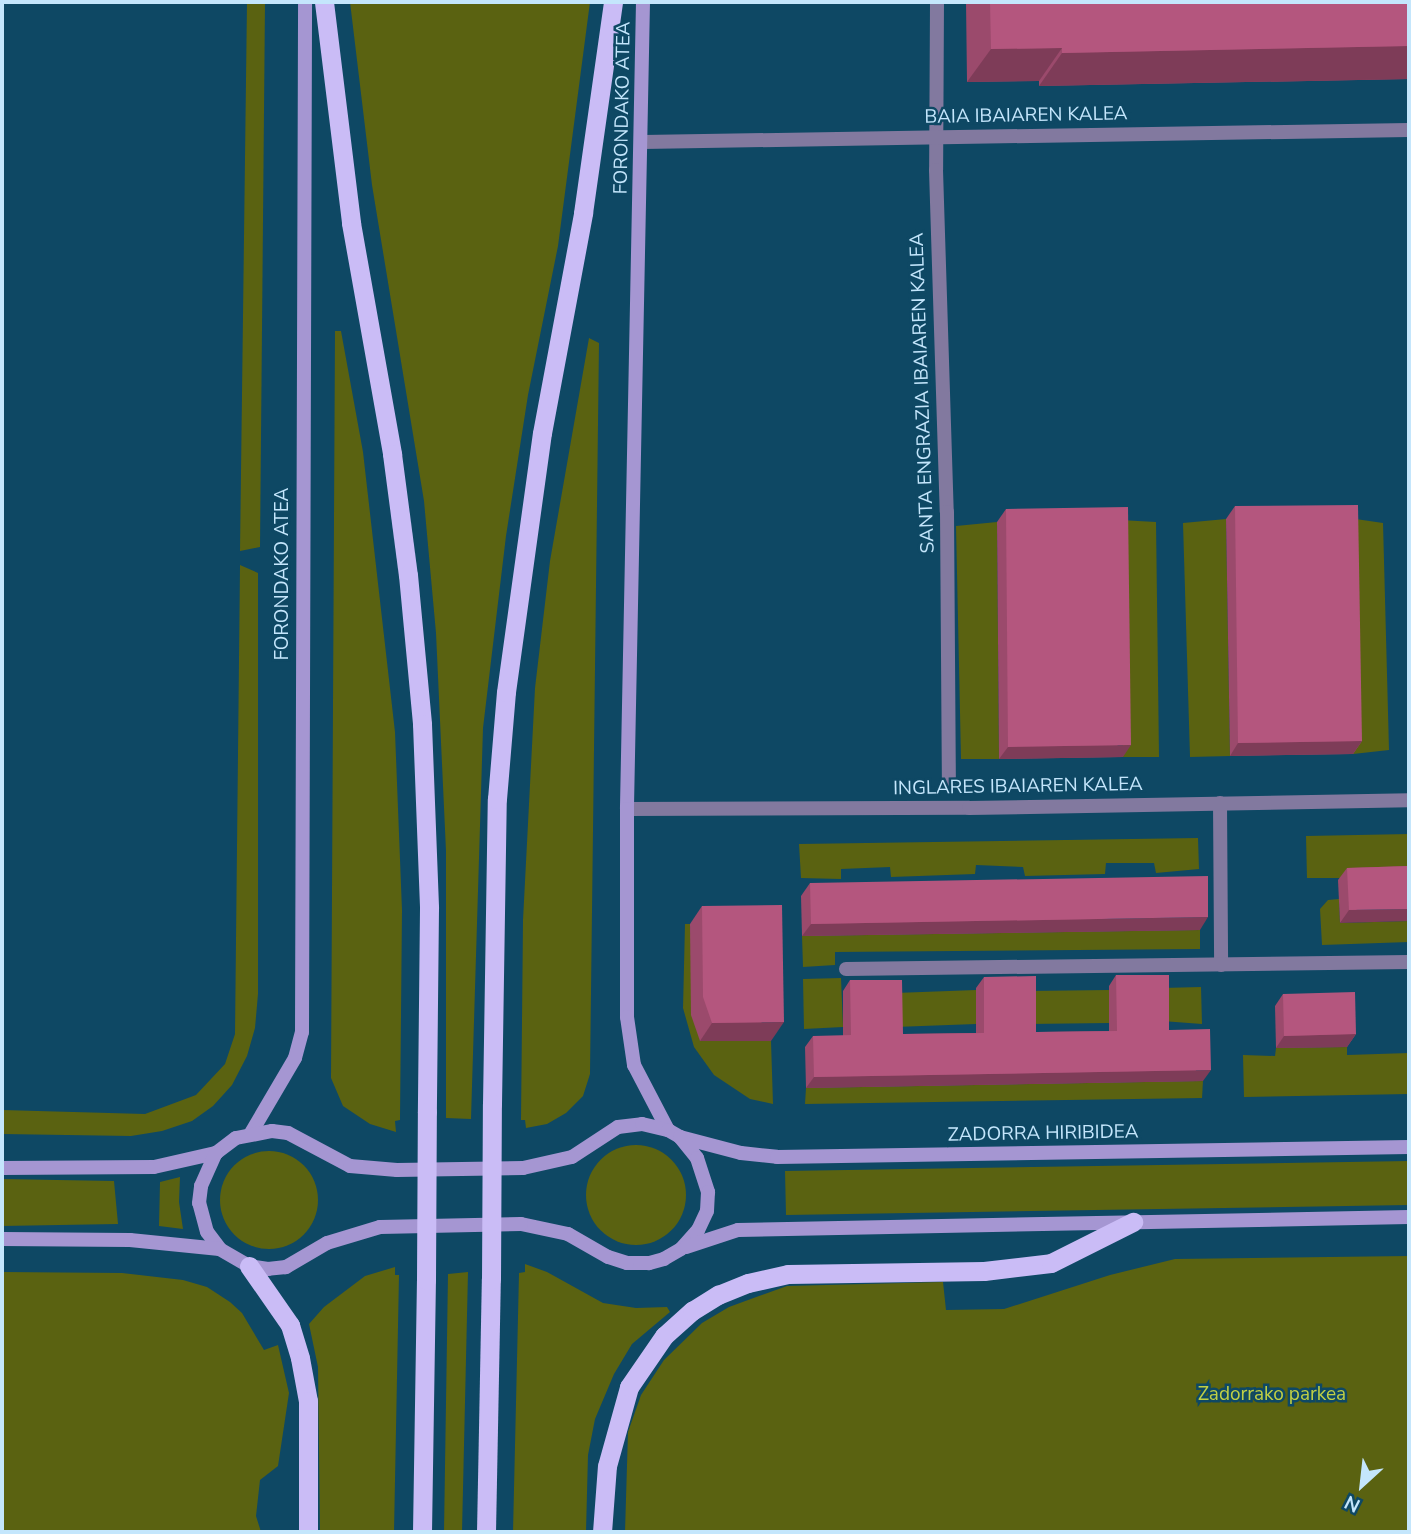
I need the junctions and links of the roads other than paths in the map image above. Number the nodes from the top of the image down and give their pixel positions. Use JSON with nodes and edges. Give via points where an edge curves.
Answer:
{"nodes":[{"id":1,"x":305,"y":2,"type":"edge"},
{"id":2,"x":324,"y":2,"type":"edge"},
{"id":3,"x":613,"y":2,"type":"edge"},
{"id":4,"x":643,"y":2,"type":"edge"},
{"id":5,"x":937,"y":2,"type":"edge"},
{"id":6,"x":1409,"y":130,"type":"edge"},
{"id":7,"x":937,"y":137,"type":"junction"},
{"id":8,"x":642,"y":142,"type":"junction"},
{"id":9,"x":949,"y":784,"type":"dead end"},
{"id":10,"x":1409,"y":800,"type":"edge"},
{"id":11,"x":1220,"y":803,"type":"junction"},
{"id":12,"x":627,"y":809,"type":"junction"},
{"id":13,"x":1409,"y":962,"type":"edge"},
{"id":14,"x":1221,"y":965,"type":"junction"},
{"id":15,"x":846,"y":969,"type":"dead end"},
{"id":16,"x":250,"y":1133,"type":"junction"},
{"id":17,"x":674,"y":1133,"type":"junction"},
{"id":18,"x":1409,"y":1147,"type":"edge"},
{"id":19,"x":216,"y":1153,"type":"junction"},
{"id":20,"x":2,"y":1168,"type":"edge"},
{"id":21,"x":1409,"y":1217,"type":"edge"},
{"id":22,"x":1133,"y":1222,"type":"junction"},
{"id":23,"x":2,"y":1239,"type":"edge"},
{"id":24,"x":220,"y":1249,"type":"junction"},
{"id":25,"x":681,"y":1249,"type":"junction"},
{"id":26,"x":249,"y":1266,"type":"junction"},
{"id":27,"x":308,"y":1532,"type":"edge"},
{"id":28,"x":422,"y":1532,"type":"edge"},
{"id":29,"x":486,"y":1532,"type":"edge"},
{"id":30,"x":602,"y":1532,"type":"edge"}],
"edges":[{"from":1,"to":16,"type":"main road","name":"FORONDAKO ATEA","via":[[302,1032],[295,1058]]},
{"from":2,"to":28,"type":"highway","bridge":true,"via":[[351,223],[392,454],[422,724],[429,908]]},
{"from":3,"to":29,"type":"highway","bridge":true,"via":[[583,213],[542,433],[506,692],[497,811]]},
{"from":4,"to":8,"type":"main road","name":"FORONDAKO ATEA"},
{"from":5,"to":7,"type":"street","name":"SANTA ENGRAZIA IBAIAREN KALEA"},
{"from":6,"to":7,"type":"street","name":"BAIA IBAIAREN KALEA"},
{"from":7,"to":8,"type":"street","name":"BAIA IBAIAREN KALEA"},
{"from":7,"to":9,"type":"street","name":"SANTA ENGRAZIA IBAIAREN KALEA"},
{"from":8,"to":12,"type":"main road","name":"FORONDAKO ATEA"},
{"from":10,"to":11,"type":"street","name":"INGLARES IBAIAREN KALEA"},
{"from":11,"to":12,"type":"street","name":"INGLARES IBAIAREN KALEA"},
{"from":11,"to":14,"type":"street"},
{"from":12,"to":17,"type":"main road","name":"FORONDAKO ATEA","via":[[629,1031],[634,1065]]},
{"from":13,"to":14,"type":"street"},
{"from":14,"to":15,"type":"street"},
{"from":16,"to":17,"type":"main road","name":"ZADORRA HIRIBIDEA","via":[[288,1133],[350,1166],[409,1170],[523,1168],[572,1157],[618,1127],[642,1125]]},
{"from":16,"to":19,"type":"main road"},
{"from":17,"to":18,"type":"main road","name":"ZADORRA HIRIBIDEA","via":[[741,1153],[777,1157]]},
{"from":17,"to":25,"type":"main road","name":"FORONDAKO ATEA","via":[[697,1158],[708,1192],[698,1230]]},
{"from":19,"to":20,"type":"main road","via":[[127,1169]]},
{"from":19,"to":24,"type":"main road","via":[[206,1168],[200,1203],[207,1232]]},
{"from":21,"to":22,"type":"main road"},
{"from":22,"to":25,"type":"main road","via":[[738,1230]]},
{"from":22,"to":30,"type":"highway","via":[[1051,1263],[984,1271],[788,1274],[748,1283],[692,1311],[664,1336],[629,1387],[607,1466]]},
{"from":23,"to":24,"type":"main road","via":[[130,1240]]},
{"from":24,"to":26,"type":"main road"},
{"from":25,"to":26,"type":"main road","via":[[657,1261],[627,1263],[546,1227],[380,1227],[327,1243],[286,1268]]},
{"from":26,"to":27,"type":"highway","via":[[290,1325],[300,1358],[308,1401]]}]}
